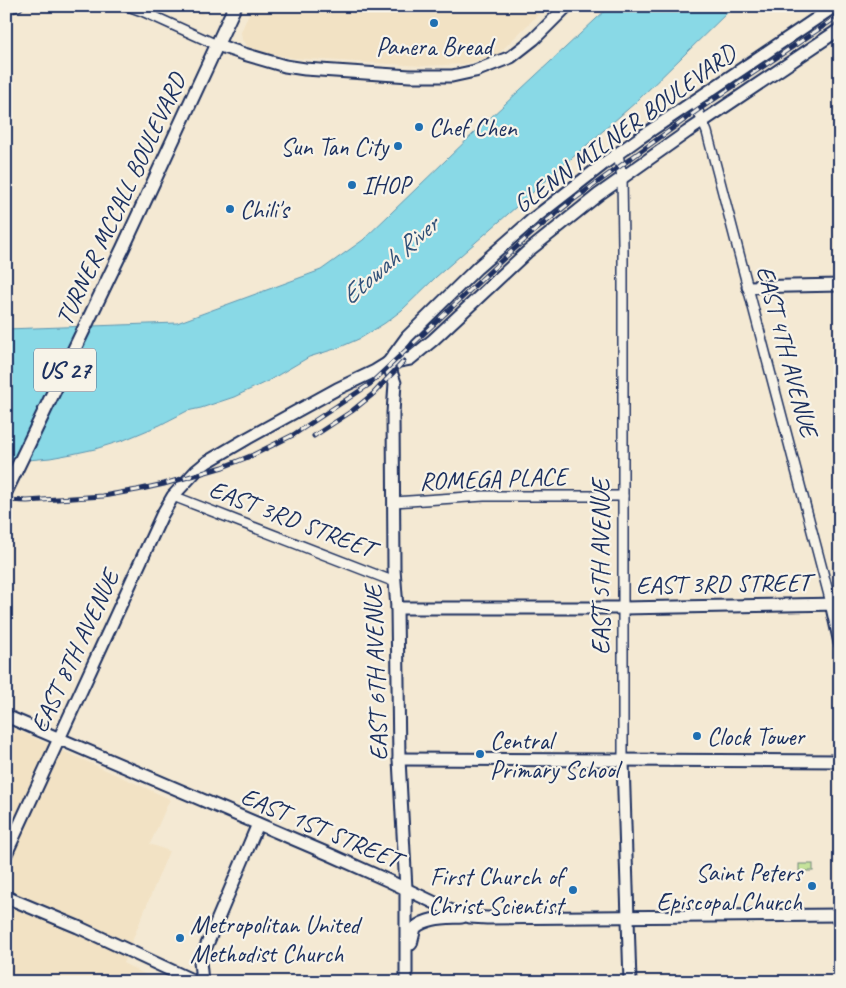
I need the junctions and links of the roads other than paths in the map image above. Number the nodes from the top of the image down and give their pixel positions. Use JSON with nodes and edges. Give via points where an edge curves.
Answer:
{"nodes":[{"id":1,"x":18,"y":6,"type":"edge"},
{"id":2,"x":128,"y":6,"type":"edge"},
{"id":3,"x":235,"y":6,"type":"edge"},
{"id":4,"x":567,"y":6,"type":"edge"},
{"id":5,"x":834,"y":6,"type":"edge"},
{"id":6,"x":6,"y":10,"type":"edge"},
{"id":7,"x":840,"y":29,"type":"edge"},
{"id":8,"x":217,"y":45,"type":"junction"},
{"id":9,"x":694,"y":101,"type":"junction"},
{"id":10,"x":702,"y":121,"type":"junction"},
{"id":11,"x":618,"y":154,"type":"junction"},
{"id":12,"x":622,"y":177,"type":"junction"},
{"id":13,"x":840,"y":285,"type":"edge"},
{"id":14,"x":748,"y":287,"type":"junction"},
{"id":15,"x":388,"y":363,"type":"junction"},
{"id":16,"x":6,"y":491,"type":"edge"},
{"id":17,"x":173,"y":496,"type":"junction"},
{"id":18,"x":623,"y":496,"type":"junction"},
{"id":19,"x":394,"y":502,"type":"junction"},
{"id":20,"x":395,"y":582,"type":"junction"},
{"id":21,"x":835,"y":603,"type":"edge"},
{"id":22,"x":397,"y":608,"type":"junction"},
{"id":23,"x":623,"y":608,"type":"junction"},
{"id":24,"x":840,"y":643,"type":"edge"},
{"id":25,"x":6,"y":716,"type":"edge"},
{"id":26,"x":59,"y":738,"type":"junction"},
{"id":27,"x":399,"y":759,"type":"junction"},
{"id":28,"x":623,"y":761,"type":"junction"},
{"id":29,"x":840,"y":761,"type":"edge"},
{"id":30,"x":258,"y":824,"type":"junction"},
{"id":31,"x":6,"y":854,"type":"edge"},
{"id":32,"x":406,"y":889,"type":"junction"},
{"id":33,"x":6,"y":898,"type":"edge"},
{"id":34,"x":840,"y":915,"type":"edge"},
{"id":35,"x":470,"y":917,"type":"junction"},
{"id":36,"x":629,"y":917,"type":"junction"},
{"id":37,"x":406,"y":977,"type":"edge"},
{"id":38,"x":196,"y":982,"type":"edge"},
{"id":39,"x":202,"y":982,"type":"edge"},
{"id":40,"x":630,"y":982,"type":"edge"}],
"edges":[{"from":1,"to":6,"type":"street"},
{"from":2,"to":8,"type":"street"},
{"from":3,"to":8,"type":"main road","name":"TURNER MCCALL BOULEVARD","number":"US 27"},
{"from":4,"to":8,"type":"street","via":[[511,57],[452,76],[410,76],[285,66]]},
{"from":5,"to":9,"type":"street","name":"GLENN MILNER BOULEVARD"},
{"from":7,"to":10,"type":"street","name":"GLENN MILNER BOULEVARD"},
{"from":8,"to":16,"type":"main road","name":"TURNER MCCALL BOULEVARD","number":"US 27"},
{"from":9,"to":10,"type":"street","name":"EAST 4TH AVENUE"},
{"from":9,"to":11,"type":"street","name":"GLENN MILNER BOULEVARD"},
{"from":10,"to":12,"type":"street","name":"GLENN MILNER BOULEVARD"},
{"from":10,"to":14,"type":"street","name":"EAST 4TH AVENUE"},
{"from":11,"to":12,"type":"street","name":"EAST 5TH AVENUE"},
{"from":11,"to":15,"type":"street","name":"GLENN MILNER BOULEVARD","via":[[533,219],[477,268],[407,337]]},
{"from":12,"to":15,"type":"street","name":"GLENN MILNER BOULEVARD","via":[[527,252],[410,359]]},
{"from":12,"to":18,"type":"street","name":"EAST 5TH AVENUE"},
{"from":13,"to":14,"type":"street"},
{"from":14,"to":21,"type":"street","name":"EAST 4TH AVENUE"},
{"from":15,"to":17,"type":"street","name":"GLENN MILNER BOULEVARD","via":[[207,462]]},
{"from":15,"to":19,"type":"street","name":"EAST 6TH AVENUE","via":[[395,383]]},
{"from":17,"to":20,"type":"street","name":"EAST 3RD STREET"},
{"from":17,"to":26,"type":"street","name":"EAST 8TH AVENUE"},
{"from":18,"to":19,"type":"street","name":"ROMEGA PLACE","via":[[484,496]]},
{"from":18,"to":23,"type":"street","name":"EAST 5TH AVENUE"},
{"from":19,"to":20,"type":"street","name":"EAST 6TH AVENUE"},
{"from":20,"to":22,"type":"street","name":"EAST 6TH AVENUE"},
{"from":21,"to":23,"type":"street","name":"EAST 3RD STREET"},
{"from":21,"to":24,"type":"street","name":"EAST 4TH AVENUE"},
{"from":22,"to":23,"type":"street","name":"EAST 3RD STREET"},
{"from":22,"to":27,"type":"street","name":"EAST 6TH AVENUE"},
{"from":23,"to":28,"type":"street","name":"EAST 5TH AVENUE"},
{"from":25,"to":26,"type":"street","name":"EAST 1ST STREET"},
{"from":26,"to":30,"type":"street","name":"EAST 1ST STREET"},
{"from":26,"to":31,"type":"street","name":"EAST 8TH AVENUE"},
{"from":27,"to":28,"type":"street"},
{"from":27,"to":32,"type":"street","name":"EAST 6TH AVENUE"},
{"from":28,"to":29,"type":"street"},
{"from":28,"to":36,"type":"street","name":"EAST 5TH AVENUE"},
{"from":30,"to":32,"type":"street","name":"EAST 1ST STREET"},
{"from":30,"to":39,"type":"street","via":[[200,961]]},
{"from":32,"to":35,"type":"street","name":"EAST 1ST STREET"},
{"from":32,"to":37,"type":"street","name":"EAST 6TH AVENUE"},
{"from":33,"to":38,"type":"street","via":[[78,926]]},
{"from":34,"to":36,"type":"street","name":"EAST 1ST STREET"},
{"from":35,"to":36,"type":"street","name":"EAST 1ST STREET"},
{"from":35,"to":37,"type":"street","via":[[428,920],[415,928]]},
{"from":36,"to":40,"type":"street","name":"EAST 5TH AVENUE"}]}
